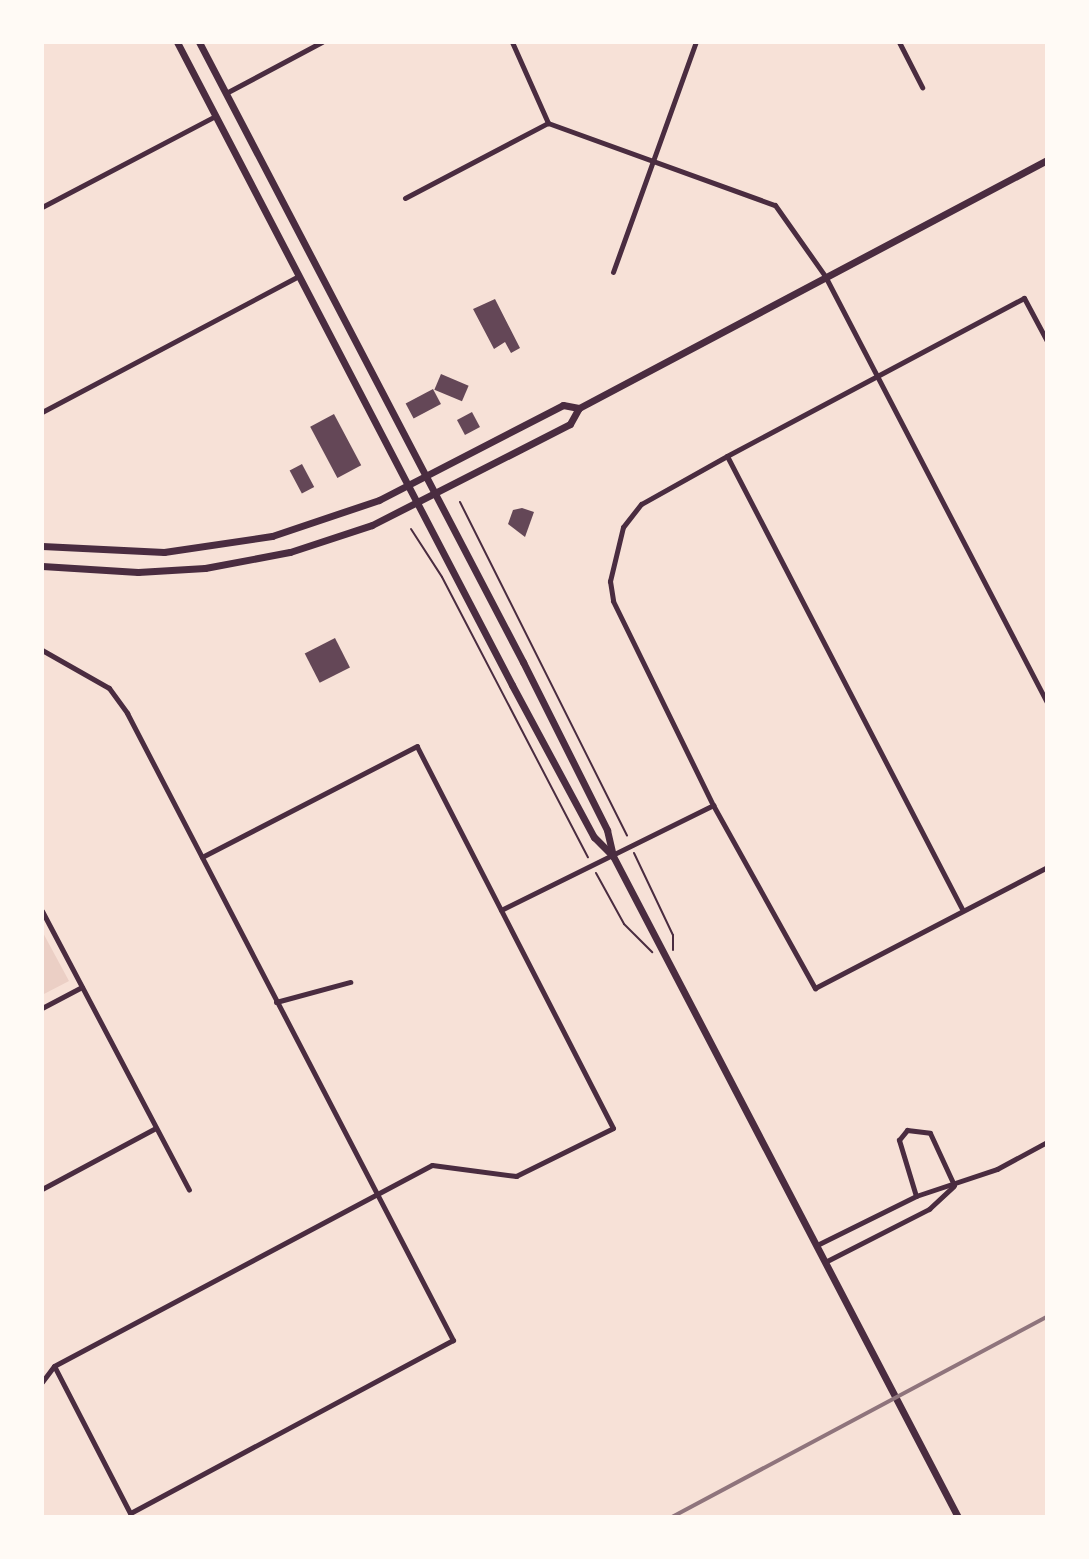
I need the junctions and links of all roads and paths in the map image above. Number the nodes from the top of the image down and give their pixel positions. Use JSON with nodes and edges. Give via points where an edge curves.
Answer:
{"nodes":[{"id":1,"x":177,"y":42,"type":"edge"},
{"id":2,"x":199,"y":42,"type":"edge"},
{"id":3,"x":322,"y":42,"type":"edge"},
{"id":4,"x":512,"y":42,"type":"edge"},
{"id":5,"x":696,"y":42,"type":"edge"},
{"id":6,"x":899,"y":42,"type":"edge"},
{"id":7,"x":922,"y":87,"type":"dead end"},
{"id":8,"x":226,"y":93,"type":"junction"},
{"id":9,"x":215,"y":116,"type":"junction"},
{"id":10,"x":548,"y":123,"type":"junction"},
{"id":11,"x":656,"y":159,"type":"junction"},
{"id":12,"x":1047,"y":160,"type":"edge"},
{"id":13,"x":405,"y":198,"type":"dead end"},
{"id":14,"x":42,"y":207,"type":"edge"},
{"id":15,"x":613,"y":272,"type":"dead end"},
{"id":16,"x":299,"y":276,"type":"junction"},
{"id":17,"x":825,"y":276,"type":"junction"},
{"id":18,"x":1047,"y":341,"type":"edge"},
{"id":19,"x":877,"y":376,"type":"junction"},
{"id":20,"x":579,"y":408,"type":"junction"},
{"id":21,"x":42,"y":412,"type":"edge"},
{"id":22,"x":727,"y":456,"type":"junction"},
{"id":23,"x":426,"y":477,"type":"junction"},
{"id":24,"x":408,"y":486,"type":"junction"},
{"id":25,"x":435,"y":495,"type":"junction"},
{"id":26,"x":460,"y":502,"type":"dead end"},
{"id":27,"x":418,"y":503,"type":"junction"},
{"id":28,"x":411,"y":529,"type":"dead end"},
{"id":29,"x":42,"y":546,"type":"edge"},
{"id":30,"x":42,"y":566,"type":"edge"},
{"id":31,"x":42,"y":650,"type":"edge"},
{"id":32,"x":1047,"y":703,"type":"edge"},
{"id":33,"x":713,"y":805,"type":"junction"},
{"id":34,"x":627,"y":836,"type":"dead end"},
{"id":35,"x":588,"y":856,"type":"dead end"},
{"id":36,"x":613,"y":856,"type":"junction"},
{"id":37,"x":202,"y":857,"type":"junction"},
{"id":38,"x":635,"y":857,"type":"dead end"},
{"id":39,"x":1047,"y":867,"type":"edge"},
{"id":40,"x":597,"y":874,"type":"dead end"},
{"id":41,"x":962,"y":909,"type":"junction"},
{"id":42,"x":501,"y":910,"type":"junction"},
{"id":43,"x":42,"y":911,"type":"edge"},
{"id":44,"x":655,"y":955,"type":"dead end"},
{"id":45,"x":674,"y":972,"type":"junction"},
{"id":46,"x":350,"y":982,"type":"dead end"},
{"id":47,"x":82,"y":987,"type":"junction"},
{"id":48,"x":276,"y":1002,"type":"junction"},
{"id":49,"x":42,"y":1008,"type":"edge"},
{"id":50,"x":156,"y":1128,"type":"junction"},
{"id":51,"x":1047,"y":1142,"type":"edge"},
{"id":52,"x":954,"y":1185,"type":"junction"},
{"id":53,"x":42,"y":1189,"type":"edge"},
{"id":54,"x":189,"y":1190,"type":"dead end"},
{"id":55,"x":377,"y":1192,"type":"junction"},
{"id":56,"x":916,"y":1196,"type":"junction"},
{"id":57,"x":817,"y":1245,"type":"junction"},
{"id":58,"x":825,"y":1262,"type":"junction"},
{"id":59,"x":54,"y":1366,"type":"junction"},
{"id":60,"x":42,"y":1382,"type":"edge"},
{"id":61,"x":958,"y":1517,"type":"edge"}],
"edges":[{"from":1,"to":9,"type":"main road"},
{"from":2,"to":8,"type":"main road"},
{"from":3,"to":8,"type":"street"},
{"from":4,"to":10,"type":"street"},
{"from":5,"to":11,"type":"street"},
{"from":6,"to":7,"type":"street"},
{"from":8,"to":23,"type":"main road"},
{"from":9,"to":14,"type":"street"},
{"from":9,"to":16,"type":"main road"},
{"from":10,"to":11,"type":"street"},
{"from":10,"to":13,"type":"street"},
{"from":11,"to":15,"type":"street"},
{"from":11,"to":17,"type":"street","via":[[775,205]]},
{"from":12,"to":17,"type":"main road"},
{"from":16,"to":21,"type":"street"},
{"from":16,"to":24,"type":"main road"},
{"from":17,"to":19,"type":"street"},
{"from":17,"to":20,"type":"main road"},
{"from":18,"to":19,"type":"street","via":[[1024,298]]},
{"from":19,"to":22,"type":"street"},
{"from":19,"to":32,"type":"street"},
{"from":20,"to":23,"type":"main road","via":[[563,405]]},
{"from":20,"to":25,"type":"main road","via":[[570,424]]},
{"from":22,"to":33,"type":"street","via":[[641,504],[623,527],[610,581],[613,601]]},
{"from":22,"to":41,"type":"street"},
{"from":23,"to":24,"type":"main road"},
{"from":23,"to":25,"type":"main road"},
{"from":24,"to":27,"type":"main road"},
{"from":24,"to":29,"type":"main road","via":[[335,518],[232,544],[139,552]]},
{"from":25,"to":27,"type":"main road"},
{"from":25,"to":36,"type":"main road","via":[[607,830]]},
{"from":26,"to":34,"type":"path"},
{"from":27,"to":30,"type":"main road","via":[[331,540],[245,562],[138,572]]},
{"from":27,"to":36,"type":"main road","via":[[594,837]]},
{"from":28,"to":35,"type":"path","via":[[442,577]]},
{"from":31,"to":37,"type":"street","via":[[109,688]]},
{"from":33,"to":36,"type":"street"},
{"from":33,"to":41,"type":"street","via":[[815,988]]},
{"from":36,"to":42,"type":"street"},
{"from":36,"to":45,"type":"main road"},
{"from":37,"to":42,"type":"street","via":[[417,746]]},
{"from":37,"to":48,"type":"street"},
{"from":38,"to":45,"type":"path","via":[[673,935]]},
{"from":39,"to":41,"type":"street"},
{"from":40,"to":44,"type":"path","via":[[624,924]]},
{"from":42,"to":55,"type":"street","via":[[613,1128],[516,1176],[432,1165]]},
{"from":43,"to":47,"type":"street"},
{"from":45,"to":57,"type":"main road"},
{"from":46,"to":48,"type":"street"},
{"from":47,"to":49,"type":"street"},
{"from":47,"to":50,"type":"street"},
{"from":48,"to":55,"type":"street"},
{"from":50,"to":53,"type":"street"},
{"from":50,"to":54,"type":"street"},
{"from":51,"to":52,"type":"street"},
{"from":52,"to":56,"type":"street"},
{"from":52,"to":56,"type":"street","via":[[930,1133],[920,1127],[907,1130],[899,1140]]},
{"from":52,"to":58,"type":"street","via":[[929,1209]]},
{"from":55,"to":59,"type":"street"},
{"from":55,"to":59,"type":"street","via":[[453,1340],[130,1513]]},
{"from":56,"to":57,"type":"street"},
{"from":57,"to":58,"type":"main road"},
{"from":58,"to":61,"type":"main road"},
{"from":59,"to":60,"type":"street"}]}
